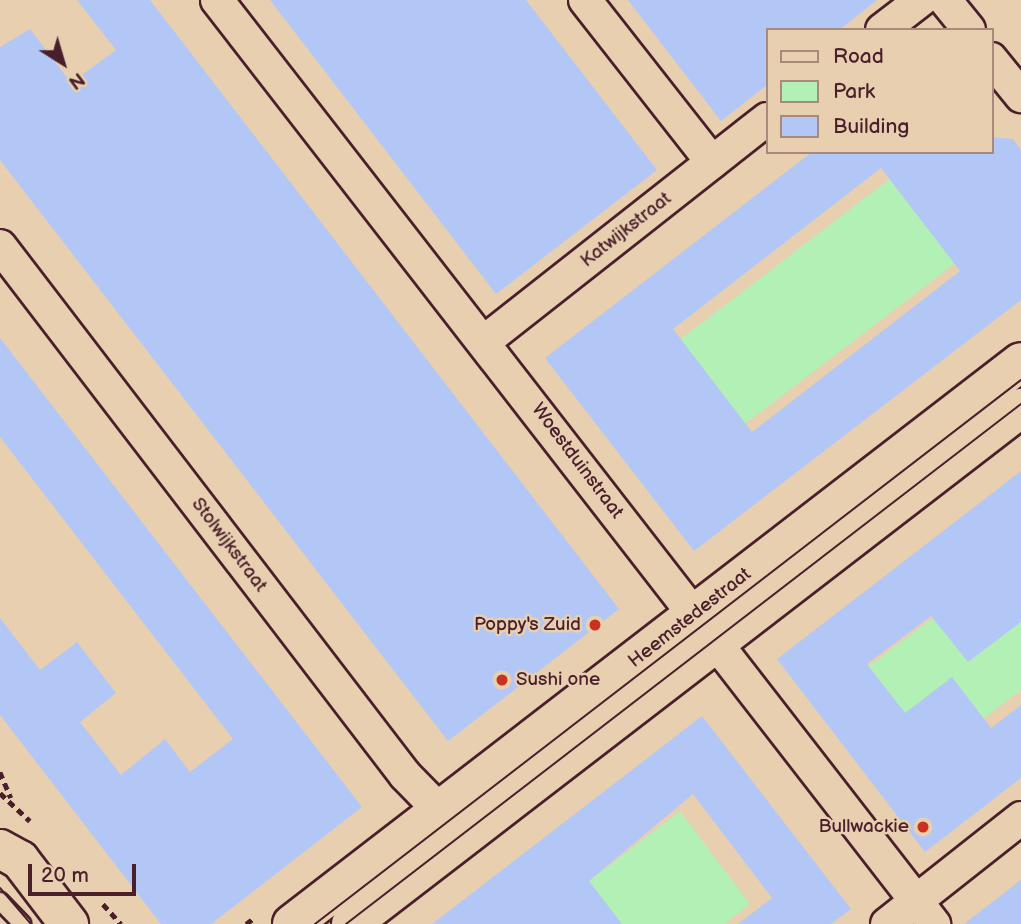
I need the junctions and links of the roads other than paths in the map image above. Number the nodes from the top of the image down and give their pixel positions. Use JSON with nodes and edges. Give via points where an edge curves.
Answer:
{"nodes":[{"id":1,"x":217,"y":0,"type":"edge"},
{"id":2,"x":585,"y":0,"type":"edge"},
{"id":3,"x":921,"y":0,"type":"edge"},
{"id":4,"x":945,"y":0,"type":"edge"},
{"id":5,"x":886,"y":28,"type":"edge"},
{"id":6,"x":966,"y":28,"type":"edge"},
{"id":7,"x":993,"y":61,"type":"edge"},
{"id":8,"x":1021,"y":96,"type":"edge"},
{"id":9,"x":766,"y":120,"type":"edge"},
{"id":10,"x":712,"y":162,"type":"junction"},
{"id":11,"x":0,"y":246,"type":"edge"},
{"id":12,"x":485,"y":341,"type":"junction"},
{"id":13,"x":1021,"y":362,"type":"edge"},
{"id":14,"x":1021,"y":408,"type":"edge"},
{"id":15,"x":706,"y":628,"type":"junction"},
{"id":16,"x":442,"y":812,"type":"junction"},
{"id":17,"x":1021,"y":818,"type":"edge"},
{"id":18,"x":7,"y":849,"type":"edge"},
{"id":19,"x":916,"y":898,"type":"junction"},
{"id":20,"x":0,"y":901,"type":"edge"},
{"id":21,"x":22,"y":924,"type":"edge"},
{"id":22,"x":69,"y":924,"type":"edge"},
{"id":23,"x":292,"y":924,"type":"edge"},
{"id":24,"x":351,"y":924,"type":"edge"},
{"id":25,"x":887,"y":924,"type":"edge"},
{"id":26,"x":934,"y":924,"type":"edge"}],
"edges":[{"from":1,"to":12,"type":"street","name":"Woestduinstraat"},
{"from":2,"to":10,"type":"street"},
{"from":3,"to":5,"type":"street"},
{"from":4,"to":6,"type":"street"},
{"from":7,"to":8,"type":"street"},
{"from":9,"to":10,"type":"street","name":"Katwijkstraat"},
{"from":10,"to":12,"type":"street","name":"Katwijkstraat"},
{"from":11,"to":16,"type":"street","name":"Stolwijkstraat"},
{"from":12,"to":15,"type":"street","name":"Woestduinstraat"},
{"from":13,"to":15,"type":"street","name":"Heemstedestraat"},
{"from":14,"to":15,"type":"street","name":"Heemstedestraat"},
{"from":15,"to":16,"type":"street","name":"Heemstedestraat"},
{"from":15,"to":19,"type":"street","name":"Woestduinstraat"},
{"from":16,"to":23,"type":"street","name":"Heemstedestraat"},
{"from":16,"to":24,"type":"street","name":"Heemstedestraat"},
{"from":17,"to":19,"type":"street"},
{"from":18,"to":22,"type":"street"},
{"from":19,"to":25,"type":"street"},
{"from":19,"to":26,"type":"street","name":"Woestduinstraat"},
{"from":20,"to":21,"type":"lane"}]}
